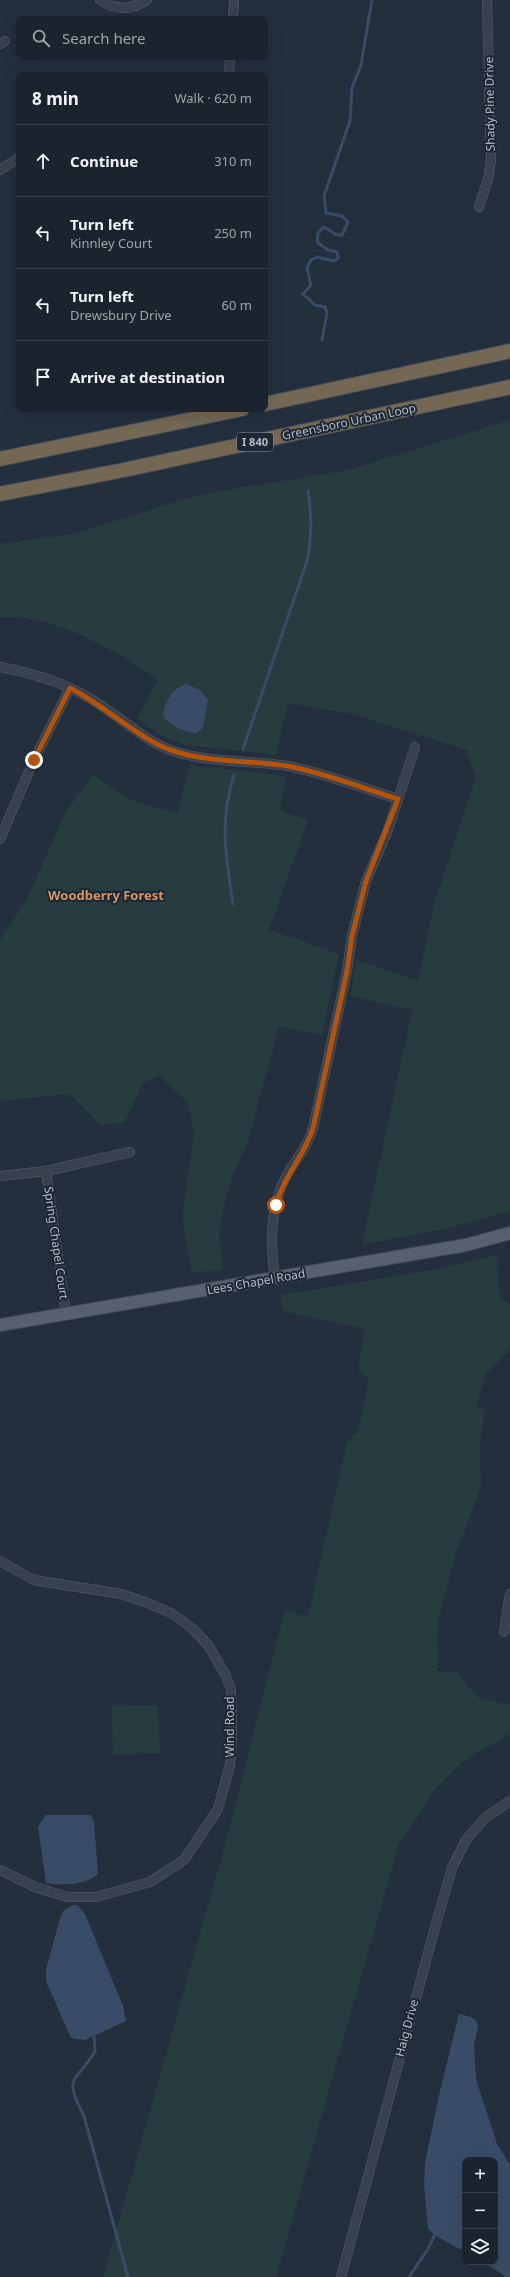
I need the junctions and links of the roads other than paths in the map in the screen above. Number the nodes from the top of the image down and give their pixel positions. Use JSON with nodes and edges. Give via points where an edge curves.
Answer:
{"nodes":[{"id":1,"x":100,"y":0,"type":"edge"},
{"id":2,"x":147,"y":0,"type":"edge"},
{"id":3,"x":234,"y":0,"type":"edge"},
{"id":4,"x":487,"y":0,"type":"edge"},
{"id":5,"x":233,"y":16,"type":"edge"},
{"id":6,"x":230,"y":60,"type":"edge"},
{"id":7,"x":229,"y":72,"type":"edge"},
{"id":8,"x":16,"y":160,"type":"edge"},
{"id":9,"x":0,"y":170,"type":"edge"},
{"id":10,"x":479,"y":207,"type":"dead end"},
{"id":11,"x":510,"y":351,"type":"edge"},
{"id":12,"x":510,"y":387,"type":"edge"},
{"id":13,"x":268,"y":403,"type":"edge"},
{"id":14,"x":227,"y":412,"type":"edge"},
{"id":15,"x":0,"y":459,"type":"edge"},
{"id":16,"x":0,"y":494,"type":"edge"},
{"id":17,"x":0,"y":667,"type":"edge"},
{"id":18,"x":70,"y":688,"type":"junction"},
{"id":19,"x":415,"y":747,"type":"dead end"},
{"id":20,"x":398,"y":799,"type":"junction"},
{"id":21,"x":0,"y":838,"type":"edge"},
{"id":22,"x":130,"y":1152,"type":"dead end"},
{"id":23,"x":46,"y":1171,"type":"junction"},
{"id":24,"x":0,"y":1176,"type":"edge"},
{"id":25,"x":510,"y":1233,"type":"edge"},
{"id":26,"x":275,"y":1279,"type":"junction"},
{"id":27,"x":66,"y":1314,"type":"junction"},
{"id":28,"x":0,"y":1326,"type":"edge"},
{"id":29,"x":0,"y":1561,"type":"edge"},
{"id":30,"x":510,"y":1594,"type":"edge"},
{"id":31,"x":504,"y":1632,"type":"dead end"},
{"id":32,"x":510,"y":1801,"type":"edge"},
{"id":33,"x":0,"y":1870,"type":"edge"},
{"id":34,"x":341,"y":2277,"type":"edge"}],
"edges":[{"from":1,"to":2,"type":"street","via":[[112,6],[127,8]]},
{"from":3,"to":5,"type":"street"},
{"from":4,"to":10,"type":"street","name":"Shady Pine Drive","via":[[491,160]]},
{"from":6,"to":7,"type":"street"},
{"from":8,"to":9,"type":"street"},
{"from":11,"to":13,"type":"highway"},
{"from":12,"to":16,"type":"highway","name":"Greensboro Urban Loop","number":"I 840","via":[[120,471]]},
{"from":14,"to":15,"type":"highway"},
{"from":17,"to":18,"type":"street","via":[[41,676]]},
{"from":18,"to":20,"type":"street","via":[[92,699],[148,739],[175,752],[198,757],[288,766]]},
{"from":18,"to":21,"type":"street","via":[[34,760]]},
{"from":19,"to":20,"type":"street"},
{"from":20,"to":26,"type":"street","via":[[364,888],[313,1128],[307,1147],[287,1174],[276,1205],[271,1237]]},
{"from":22,"to":23,"type":"street","name":"Spring Chapel Court"},
{"from":23,"to":24,"type":"street","name":"Spring Chapel Court"},
{"from":23,"to":27,"type":"street","name":"Spring Chapel Court"},
{"from":25,"to":26,"type":"main road","name":"Lees Chapel Road","via":[[466,1245]]},
{"from":26,"to":27,"type":"main road","name":"Lees Chapel Road"},
{"from":27,"to":28,"type":"main road","name":"Lees Chapel Road"},
{"from":29,"to":33,"type":"street","name":"Wind Road","via":[[34,1580],[122,1594],[170,1613],[192,1628],[208,1645],[231,1688],[232,1737],[230,1765],[218,1809],[184,1860],[150,1882],[96,1897],[67,1897],[35,1887]]},
{"from":30,"to":31,"type":"street"},
{"from":32,"to":34,"type":"street","name":"Haig Drive","via":[[485,1818],[466,1840],[452,1868]]}]}
